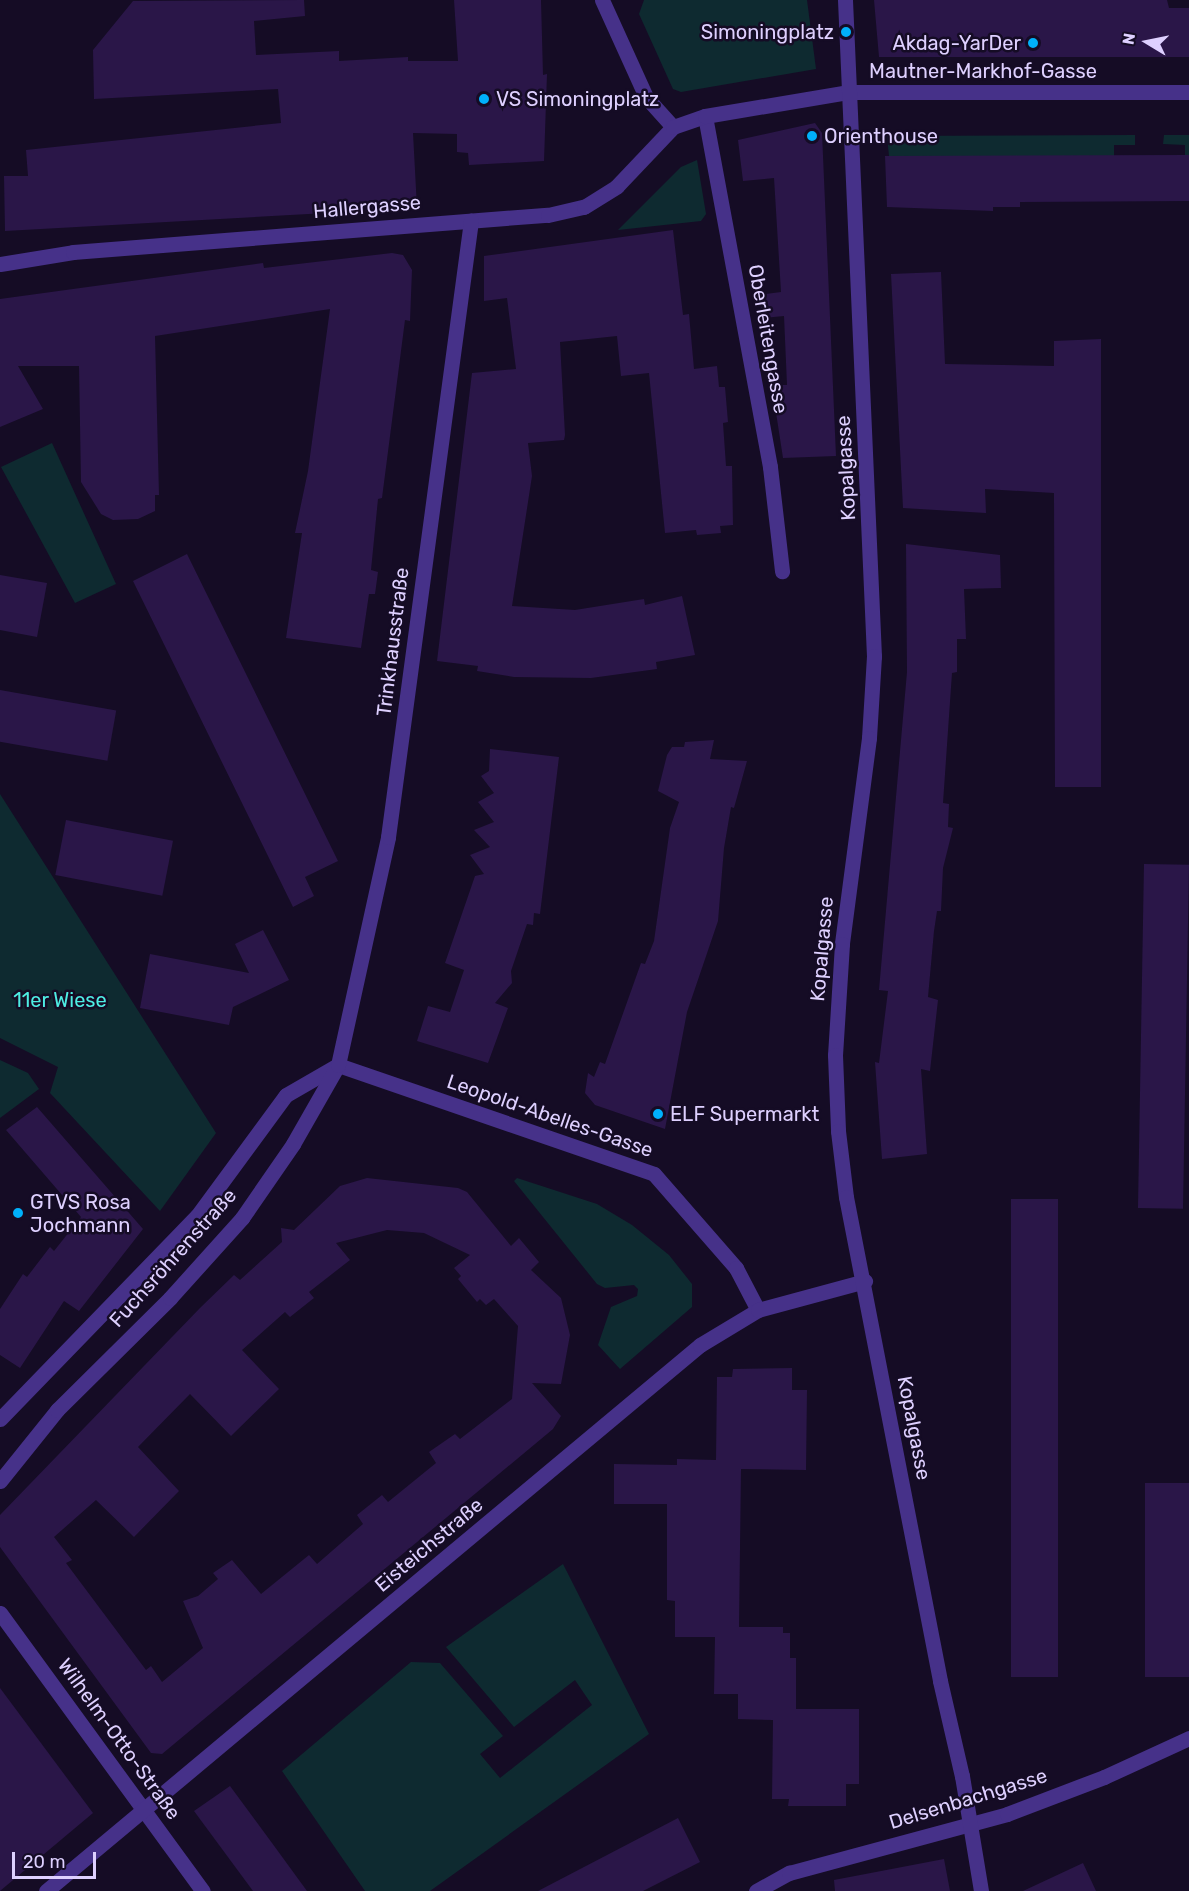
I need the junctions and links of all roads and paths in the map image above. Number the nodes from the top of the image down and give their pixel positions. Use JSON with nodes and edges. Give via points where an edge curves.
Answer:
{"nodes":[{"id":1,"x":602,"y":0,"type":"edge"},
{"id":2,"x":844,"y":0,"type":"edge"},
{"id":3,"x":849,"y":92,"type":"junction"},
{"id":4,"x":1189,"y":92,"type":"edge"},
{"id":5,"x":705,"y":116,"type":"junction"},
{"id":6,"x":673,"y":128,"type":"junction"},
{"id":7,"x":471,"y":221,"type":"junction"},
{"id":8,"x":0,"y":264,"type":"edge"},
{"id":9,"x":783,"y":571,"type":"dead end"},
{"id":10,"x":338,"y":1065,"type":"junction"},
{"id":11,"x":865,"y":1281,"type":"junction"},
{"id":12,"x":758,"y":1310,"type":"junction"},
{"id":13,"x":0,"y":1419,"type":"edge"},
{"id":14,"x":0,"y":1480,"type":"edge"},
{"id":15,"x":0,"y":1613,"type":"edge"},
{"id":16,"x":1189,"y":1738,"type":"edge"},
{"id":17,"x":146,"y":1809,"type":"junction"},
{"id":18,"x":970,"y":1824,"type":"junction"},
{"id":19,"x":46,"y":1891,"type":"edge"},
{"id":20,"x":203,"y":1891,"type":"edge"},
{"id":21,"x":756,"y":1891,"type":"edge"},
{"id":22,"x":981,"y":1891,"type":"edge"}],
"edges":[{"from":1,"to":6,"type":"street","via":[[646,97]]},
{"from":2,"to":3,"type":"street","name":"Kopalgasse"},
{"from":3,"to":4,"type":"street","name":"Mautner-Markhof-Gasse"},
{"from":3,"to":5,"type":"street"},
{"from":3,"to":11,"type":"street","name":"Kopalgasse","via":[[874,656],[869,738],[842,944],[835,1055],[846,1197]]},
{"from":5,"to":6,"type":"street","name":"Hallergasse"},
{"from":5,"to":9,"type":"street","name":"Oberleitengasse","via":[[770,467]]},
{"from":6,"to":7,"type":"street","name":"Hallergasse","via":[[617,186],[584,207],[548,215]]},
{"from":7,"to":8,"type":"street","name":"Hallergasse","via":[[84,251]]},
{"from":7,"to":10,"type":"street","name":"Trinkhausstraße","via":[[388,837]]},
{"from":10,"to":12,"type":"street","name":"Leopold-Abelles-Gasse","via":[[654,1174],[736,1268]]},
{"from":10,"to":13,"type":"street","name":"Fuchsröhrenstraße","via":[[286,1095],[197,1216]]},
{"from":10,"to":14,"type":"street","name":"Fuchsröhrenstraße","via":[[293,1144],[242,1218],[170,1298],[57,1410]]},
{"from":11,"to":12,"type":"street","name":"Eisteichstraße"},
{"from":11,"to":18,"type":"street","name":"Kopalgasse"},
{"from":12,"to":17,"type":"street","name":"Eisteichstraße","via":[[700,1345]]},
{"from":15,"to":17,"type":"street","name":"Wilhelm-Otto-Straße"},
{"from":16,"to":18,"type":"street","name":"Delsenbachgasse","via":[[1104,1777]]},
{"from":17,"to":19,"type":"street","name":"Eisteichstraße"},
{"from":17,"to":20,"type":"street","name":"Wilhelm-Otto-Straße"},
{"from":18,"to":21,"type":"street","name":"Delsenbachgasse","via":[[789,1873]]},
{"from":18,"to":22,"type":"street","name":"Kopalgasse"}]}
